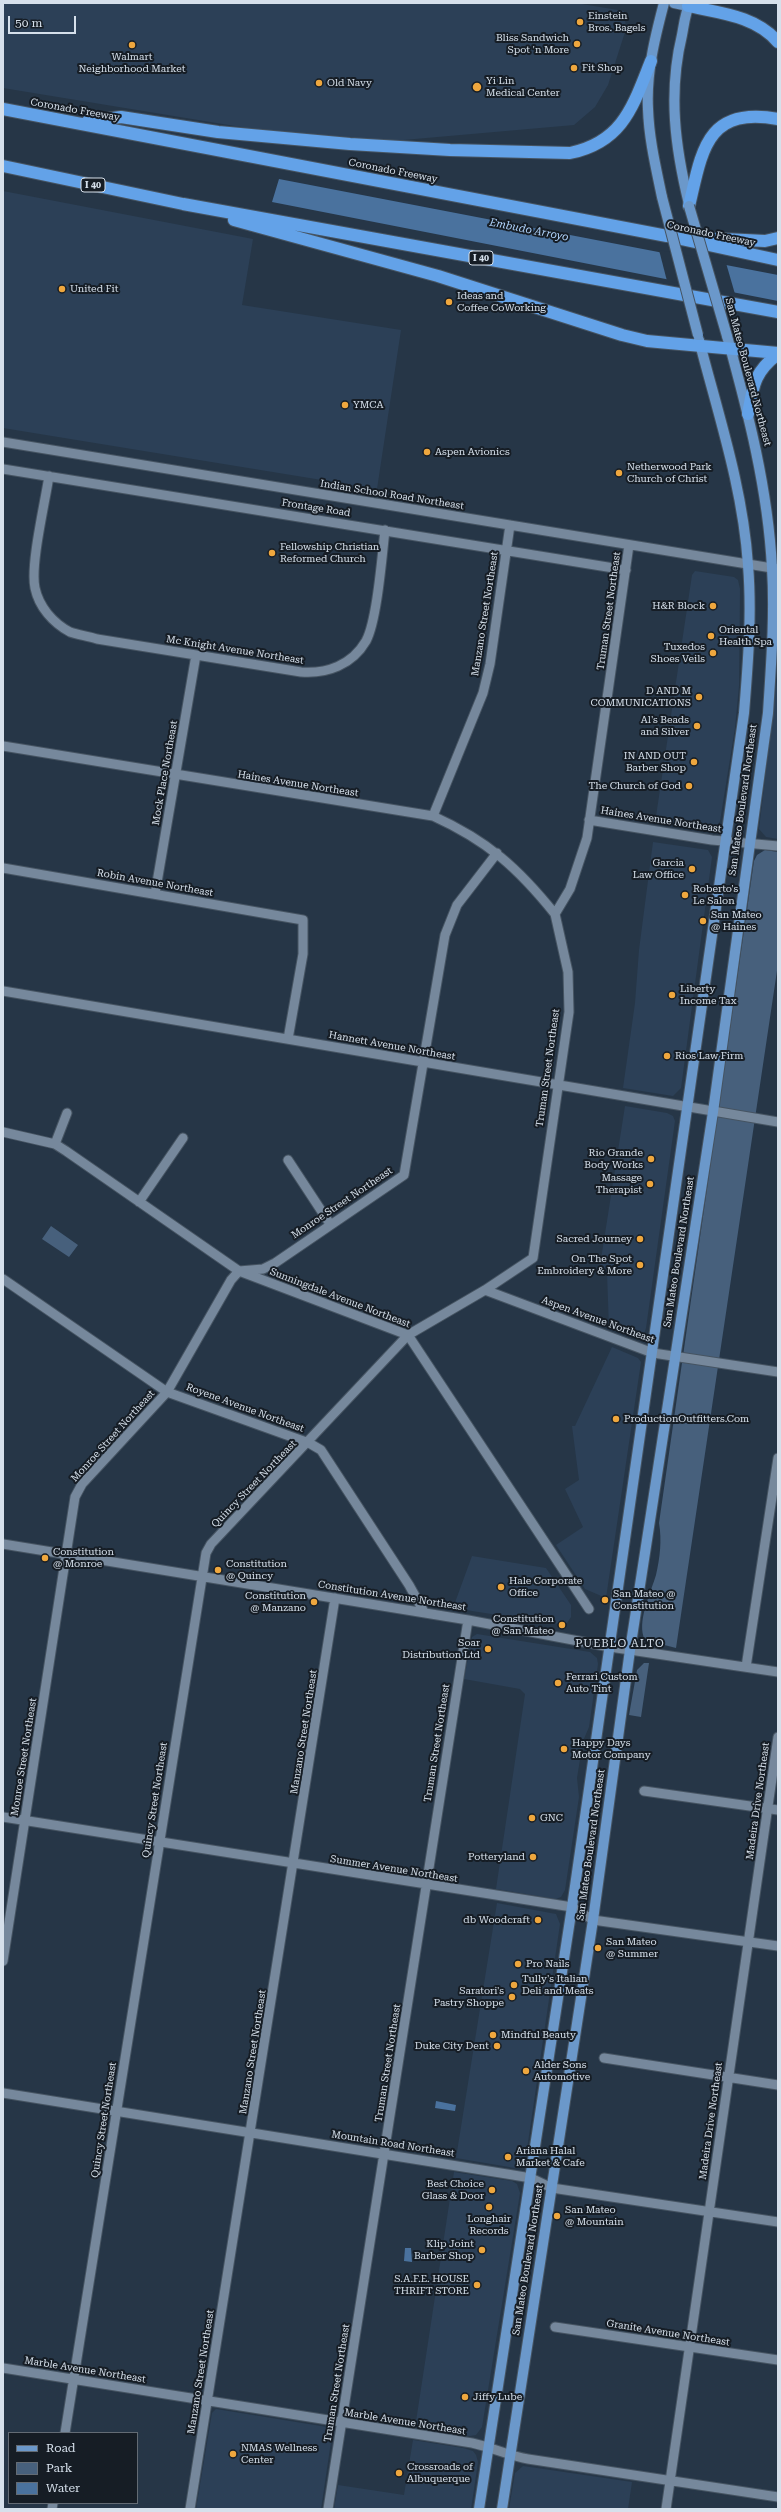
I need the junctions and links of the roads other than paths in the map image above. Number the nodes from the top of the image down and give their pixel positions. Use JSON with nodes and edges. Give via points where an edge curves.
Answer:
{"nodes":[{"id":1,"x":664,"y":3,"type":"edge"},
{"id":2,"x":674,"y":3,"type":"edge"},
{"id":3,"x":689,"y":4,"type":"edge"},
{"id":4,"x":778,"y":42,"type":"edge"},
{"id":5,"x":651,"y":61,"type":"junction"},
{"id":6,"x":3,"y":109,"type":"edge"},
{"id":7,"x":778,"y":119,"type":"edge"},
{"id":8,"x":78,"y":122,"type":"junction"},
{"id":9,"x":3,"y":166,"type":"edge"},
{"id":10,"x":183,"y":204,"type":"junction"},
{"id":11,"x":689,"y":206,"type":"junction"},
{"id":12,"x":667,"y":236,"type":"junction"},
{"id":13,"x":778,"y":238,"type":"edge"},
{"id":14,"x":778,"y":260,"type":"edge"},
{"id":15,"x":778,"y":312,"type":"edge"},
{"id":16,"x":699,"y":341,"type":"junction"},
{"id":17,"x":730,"y":349,"type":"junction"},
{"id":18,"x":778,"y":353,"type":"edge"},
{"id":19,"x":748,"y":414,"type":"junction"},
{"id":20,"x":3,"y":442,"type":"edge"},
{"id":21,"x":3,"y":468,"type":"edge"},
{"id":22,"x":49,"y":476,"type":"junction"},
{"id":23,"x":510,"y":525,"type":"junction"},
{"id":24,"x":385,"y":530,"type":"junction"},
{"id":25,"x":630,"y":545,"type":"junction"},
{"id":26,"x":506,"y":550,"type":"junction"},
{"id":27,"x":748,"y":564,"type":"junction"},
{"id":28,"x":775,"y":569,"type":"edge"},
{"id":29,"x":626,"y":570,"type":"junction"},
{"id":30,"x":196,"y":655,"type":"junction"},
{"id":31,"x":3,"y":746,"type":"edge"},
{"id":32,"x":176,"y":775,"type":"junction"},
{"id":33,"x":433,"y":816,"type":"junction"},
{"id":34,"x":589,"y":820,"type":"junction"},
{"id":35,"x":725,"y":841,"type":"junction"},
{"id":36,"x":749,"y":842,"type":"junction"},
{"id":37,"x":778,"y":846,"type":"edge"},
{"id":38,"x":497,"y":853,"type":"junction"},
{"id":39,"x":3,"y":868,"type":"edge"},
{"id":40,"x":155,"y":894,"type":"junction"},
{"id":41,"x":555,"y":914,"type":"junction"},
{"id":42,"x":3,"y":991,"type":"edge"},
{"id":43,"x":288,"y":1039,"type":"junction"},
{"id":44,"x":424,"y":1062,"type":"junction"},
{"id":45,"x":556,"y":1085,"type":"junction"},
{"id":46,"x":689,"y":1107,"type":"junction"},
{"id":47,"x":713,"y":1112,"type":"junction"},
{"id":48,"x":67,"y":1113,"type":"dead end"},
{"id":49,"x":778,"y":1122,"type":"edge"},
{"id":50,"x":3,"y":1132,"type":"edge"},
{"id":51,"x":183,"y":1138,"type":"dead end"},
{"id":52,"x":55,"y":1144,"type":"junction"},
{"id":53,"x":288,"y":1160,"type":"dead end"},
{"id":54,"x":139,"y":1202,"type":"junction"},
{"id":55,"x":330,"y":1224,"type":"junction"},
{"id":56,"x":239,"y":1272,"type":"junction"},
{"id":57,"x":3,"y":1280,"type":"edge"},
{"id":58,"x":485,"y":1290,"type":"junction"},
{"id":59,"x":408,"y":1334,"type":"junction"},
{"id":60,"x":653,"y":1353,"type":"junction"},
{"id":61,"x":676,"y":1356,"type":"junction"},
{"id":62,"x":778,"y":1372,"type":"edge"},
{"id":63,"x":167,"y":1392,"type":"junction"},
{"id":64,"x":309,"y":1443,"type":"junction"},
{"id":65,"x":778,"y":1458,"type":"edge"},
{"id":66,"x":3,"y":1544,"type":"edge"},
{"id":67,"x":67,"y":1554,"type":"junction"},
{"id":68,"x":201,"y":1575,"type":"junction"},
{"id":69,"x":335,"y":1598,"type":"junction"},
{"id":70,"x":589,"y":1609,"type":"dead end"},
{"id":71,"x":424,"y":1612,"type":"junction"},
{"id":72,"x":468,"y":1620,"type":"junction"},
{"id":73,"x":610,"y":1647,"type":"junction"},
{"id":74,"x":630,"y":1650,"type":"junction"},
{"id":75,"x":746,"y":1667,"type":"junction"},
{"id":76,"x":778,"y":1672,"type":"edge"},
{"id":77,"x":778,"y":1736,"type":"edge"},
{"id":78,"x":644,"y":1791,"type":"dead end"},
{"id":79,"x":768,"y":1808,"type":"junction"},
{"id":80,"x":778,"y":1810,"type":"edge"},
{"id":81,"x":3,"y":1816,"type":"edge"},
{"id":82,"x":26,"y":1820,"type":"junction"},
{"id":83,"x":160,"y":1842,"type":"junction"},
{"id":84,"x":294,"y":1864,"type":"junction"},
{"id":85,"x":428,"y":1885,"type":"junction"},
{"id":86,"x":572,"y":1907,"type":"junction"},
{"id":87,"x":593,"y":1920,"type":"junction"},
{"id":88,"x":748,"y":1942,"type":"junction"},
{"id":89,"x":778,"y":1946,"type":"edge"},
{"id":90,"x":3,"y":1961,"type":"edge"},
{"id":91,"x":604,"y":2058,"type":"dead end"},
{"id":92,"x":729,"y":2077,"type":"junction"},
{"id":93,"x":778,"y":2085,"type":"edge"},
{"id":94,"x":3,"y":2093,"type":"edge"},
{"id":95,"x":116,"y":2111,"type":"junction"},
{"id":96,"x":251,"y":2132,"type":"junction"},
{"id":97,"x":385,"y":2153,"type":"junction"},
{"id":98,"x":531,"y":2178,"type":"junction"},
{"id":99,"x":552,"y":2188,"type":"junction"},
{"id":100,"x":709,"y":2212,"type":"junction"},
{"id":101,"x":778,"y":2222,"type":"edge"},
{"id":102,"x":555,"y":2327,"type":"dead end"},
{"id":103,"x":690,"y":2347,"type":"junction"},
{"id":104,"x":778,"y":2360,"type":"edge"},
{"id":105,"x":3,"y":2368,"type":"edge"},
{"id":106,"x":73,"y":2380,"type":"junction"},
{"id":107,"x":207,"y":2401,"type":"junction"},
{"id":108,"x":342,"y":2423,"type":"junction"},
{"id":109,"x":65,"y":2432,"type":"edge"},
{"id":110,"x":488,"y":2447,"type":"junction"},
{"id":111,"x":510,"y":2456,"type":"junction"},
{"id":112,"x":670,"y":2482,"type":"junction"},
{"id":113,"x":778,"y":2497,"type":"edge"},
{"id":114,"x":190,"y":2509,"type":"edge"},
{"id":115,"x":328,"y":2509,"type":"edge"},
{"id":116,"x":479,"y":2509,"type":"edge"},
{"id":117,"x":502,"y":2509,"type":"edge"},
{"id":118,"x":666,"y":2509,"type":"edge"}],
"edges":[{"from":1,"to":5,"type":"main road","name":"San Mateo Boulevard Northeast"},
{"from":2,"to":3,"type":"main road"},
{"from":3,"to":4,"type":"highway","via":[[754,23]]},
{"from":3,"to":11,"type":"main road","name":"San Mateo Boulevard Northeast","via":[[675,72],[673,114],[676,145]]},
{"from":5,"to":8,"type":"highway","via":[[636,99],[614,133],[586,149],[570,153],[350,144],[218,132],[121,117]]},
{"from":5,"to":16,"type":"main road","name":"San Mateo Boulevard Northeast","bridge":true,"via":[[648,108],[651,147]]},
{"from":6,"to":8,"type":"highway","name":"Coronado Freeway"},
{"from":7,"to":11,"type":"highway","via":[[762,116],[744,117],[728,123],[714,133],[704,146],[699,159]]},
{"from":8,"to":12,"type":"highway","name":"Coronado Freeway"},
{"from":9,"to":10,"type":"highway","number":"I 40"},
{"from":10,"to":15,"type":"highway","number":"I 40"},
{"from":10,"to":16,"type":"highway","via":[[279,234],[438,276],[622,335],[646,340]]},
{"from":11,"to":17,"type":"main road","name":"San Mateo Boulevard Northeast","bridge":true},
{"from":12,"to":13,"type":"highway","via":[[749,240]]},
{"from":12,"to":14,"type":"highway","name":"Coronado Freeway"},
{"from":16,"to":17,"type":"highway"},
{"from":16,"to":27,"type":"main road","name":"San Mateo Boulevard Northeast","via":[[736,483]]},
{"from":17,"to":18,"type":"highway"},
{"from":17,"to":19,"type":"main road","name":"San Mateo Boulevard Northeast"},
{"from":18,"to":19,"type":"highway","via":[[765,363],[757,374]]},
{"from":19,"to":28,"type":"main road","name":"San Mateo Boulevard Northeast","via":[[764,490]]},
{"from":20,"to":23,"type":"street","name":"Indian School Road Northeast"},
{"from":21,"to":22,"type":"street","name":"Frontage Road"},
{"from":22,"to":24,"type":"street","name":"Frontage Road"},
{"from":22,"to":30,"type":"street","name":"Mc Knight Avenue Northeast","via":[[35,565],[35,588],[42,607],[71,632],[97,639]]},
{"from":23,"to":25,"type":"street","name":"Indian School Road Northeast"},
{"from":23,"to":26,"type":"street","name":"Manzano Street Northeast"},
{"from":24,"to":26,"type":"street","name":"Frontage Road"},
{"from":24,"to":30,"type":"street","name":"Mc Knight Avenue Northeast","via":[[372,623],[366,641],[355,655],[337,668],[315,673]]},
{"from":25,"to":27,"type":"street","name":"Indian School Road Northeast"},
{"from":25,"to":29,"type":"street","name":"Truman Street Northeast"},
{"from":26,"to":29,"type":"street","name":"Frontage Road"},
{"from":26,"to":33,"type":"street","name":"Manzano Street Northeast","via":[[490,664],[483,694]]},
{"from":27,"to":28,"type":"street","name":"Indian School Road Northeast"},
{"from":27,"to":35,"type":"main road","name":"San Mateo Boulevard Northeast","via":[[749,653],[744,713]]},
{"from":28,"to":36,"type":"main road","name":"San Mateo Boulevard Northeast","via":[[768,713]]},
{"from":29,"to":34,"type":"street","name":"Truman Street Northeast"},
{"from":30,"to":32,"type":"street","name":"Mock Place Northeast"},
{"from":31,"to":32,"type":"street","name":"Haines Avenue Northeast"},
{"from":32,"to":33,"type":"street","name":"Haines Avenue Northeast"},
{"from":32,"to":40,"type":"street","name":"Mock Place Northeast"},
{"from":33,"to":38,"type":"street","name":"Haines Avenue Northeast","via":[[478,838]]},
{"from":34,"to":35,"type":"street","name":"Haines Avenue Northeast"},
{"from":34,"to":41,"type":"street","name":"Truman Street Northeast","via":[[587,838],[570,889]]},
{"from":35,"to":36,"type":"street","name":"Haines Avenue Northeast"},
{"from":35,"to":46,"type":"main road","name":"San Mateo Boulevard Northeast"},
{"from":36,"to":37,"type":"street","name":"Haines Avenue Northeast"},
{"from":36,"to":47,"type":"main road","name":"San Mateo Boulevard Northeast"},
{"from":38,"to":41,"type":"street","name":"Haines Avenue Northeast","via":[[526,879]]},
{"from":38,"to":44,"type":"street","via":[[457,905],[445,935],[435,980]]},
{"from":39,"to":40,"type":"street","name":"Robin Avenue Northeast"},
{"from":40,"to":43,"type":"street","name":"Robin Avenue Northeast","via":[[303,920],[303,954]]},
{"from":41,"to":45,"type":"street","name":"Truman Street Northeast","via":[[568,972],[569,1012]]},
{"from":42,"to":43,"type":"street","name":"Hannett Avenue Northeast"},
{"from":43,"to":44,"type":"street","name":"Hannett Avenue Northeast"},
{"from":44,"to":45,"type":"street","name":"Hannett Avenue Northeast"},
{"from":44,"to":55,"type":"street","name":"Monroe Street Northeast","via":[[404,1175]]},
{"from":45,"to":46,"type":"street","name":"Hannett Avenue Northeast"},
{"from":45,"to":58,"type":"street","name":"Truman Street Northeast","via":[[533,1258]]},
{"from":46,"to":47,"type":"street","name":"Hannett Avenue Northeast"},
{"from":46,"to":60,"type":"main road","name":"San Mateo Boulevard Northeast"},
{"from":47,"to":49,"type":"street","name":"Hannett Avenue Northeast"},
{"from":47,"to":61,"type":"main road","name":"San Mateo Boulevard Northeast"},
{"from":48,"to":52,"type":"street"},
{"from":50,"to":52,"type":"street","name":"Sunningdale Avenue Northeast"},
{"from":51,"to":54,"type":"street"},
{"from":52,"to":54,"type":"street","name":"Sunningdale Avenue Northeast"},
{"from":53,"to":55,"type":"street"},
{"from":54,"to":56,"type":"street","name":"Sunningdale Avenue Northeast"},
{"from":55,"to":56,"type":"street","name":"Monroe Street Northeast","via":[[275,1263],[263,1269]]},
{"from":56,"to":59,"type":"street","name":"Sunningdale Avenue Northeast"},
{"from":56,"to":63,"type":"street","name":"Monroe Street Northeast","via":[[231,1280]]},
{"from":57,"to":63,"type":"street","name":"Royene Avenue Northeast"},
{"from":58,"to":59,"type":"street","name":"Quincy Street Northeast"},
{"from":58,"to":60,"type":"street","name":"Aspen Avenue Northeast"},
{"from":59,"to":64,"type":"street","name":"Quincy Street Northeast"},
{"from":59,"to":70,"type":"street","name":"Sunningdale Avenue Northeast"},
{"from":60,"to":61,"type":"street","name":"Aspen Avenue Northeast"},
{"from":60,"to":73,"type":"main road","name":"San Mateo Boulevard Northeast"},
{"from":61,"to":62,"type":"street","name":"Aspen Avenue Northeast"},
{"from":61,"to":74,"type":"main road","name":"San Mateo Boulevard Northeast"},
{"from":63,"to":64,"type":"street","name":"Royene Avenue Northeast"},
{"from":63,"to":67,"type":"street","name":"Monroe Street Northeast","via":[[82,1484],[75,1497]]},
{"from":64,"to":68,"type":"street","name":"Quincy Street Northeast","via":[[211,1544]]},
{"from":64,"to":71,"type":"street","name":"Royene Avenue Northeast","via":[[325,1454]]},
{"from":65,"to":75,"type":"street"},
{"from":66,"to":67,"type":"street","name":"Constitution Avenue Northeast"},
{"from":67,"to":68,"type":"street","name":"Constitution Avenue Northeast"},
{"from":67,"to":82,"type":"street","name":"Monroe Street Northeast"},
{"from":68,"to":69,"type":"street","name":"Constitution Avenue Northeast"},
{"from":68,"to":83,"type":"street","name":"Quincy Street Northeast"},
{"from":69,"to":71,"type":"street","name":"Constitution Avenue Northeast"},
{"from":69,"to":84,"type":"street","name":"Manzano Street Northeast"},
{"from":71,"to":72,"type":"street","name":"Constitution Avenue Northeast"},
{"from":72,"to":73,"type":"street","name":"Constitution Avenue Northeast"},
{"from":72,"to":85,"type":"street","name":"Truman Street Northeast","via":[[426,1876]]},
{"from":73,"to":74,"type":"street","name":"Constitution Avenue Northeast"},
{"from":73,"to":86,"type":"main road","name":"San Mateo Boulevard Northeast"},
{"from":74,"to":75,"type":"street","name":"Constitution Avenue Northeast"},
{"from":74,"to":87,"type":"main road","name":"San Mateo Boulevard Northeast"},
{"from":75,"to":76,"type":"street","name":"Constitution Avenue Northeast"},
{"from":77,"to":79,"type":"street","name":"Madeira Drive Northeast"},
{"from":78,"to":79,"type":"street"},
{"from":79,"to":80,"type":"street"},
{"from":79,"to":88,"type":"street","name":"Madeira Drive Northeast"},
{"from":81,"to":82,"type":"street","name":"Summer Avenue Northeast"},
{"from":82,"to":83,"type":"street","name":"Summer Avenue Northeast"},
{"from":82,"to":90,"type":"street","name":"Monroe Street Northeast"},
{"from":83,"to":84,"type":"street","name":"Summer Avenue Northeast"},
{"from":83,"to":95,"type":"street","name":"Quincy Street Northeast"},
{"from":84,"to":85,"type":"street","name":"Summer Avenue Northeast"},
{"from":84,"to":96,"type":"street","name":"Manzano Street Northeast"},
{"from":85,"to":86,"type":"street","name":"Summer Avenue Northeast"},
{"from":85,"to":97,"type":"street","name":"Truman Street Northeast"},
{"from":86,"to":87,"type":"street","name":"Summer Avenue Northeast"},
{"from":86,"to":98,"type":"main road","name":"San Mateo Boulevard Northeast"},
{"from":87,"to":88,"type":"street","name":"Summer Avenue Northeast"},
{"from":87,"to":99,"type":"main road","name":"San Mateo Boulevard Northeast"},
{"from":88,"to":89,"type":"street","name":"Summer Avenue Northeast"},
{"from":88,"to":92,"type":"street","name":"Madeira Drive Northeast"},
{"from":91,"to":92,"type":"street"},
{"from":92,"to":93,"type":"street"},
{"from":92,"to":100,"type":"street","name":"Madeira Drive Northeast"},
{"from":94,"to":95,"type":"street","name":"Mountain Road Northeast"},
{"from":95,"to":96,"type":"street","name":"Mountain Road Northeast"},
{"from":95,"to":106,"type":"street","name":"Quincy Street Northeast"},
{"from":96,"to":97,"type":"street","name":"Mountain Road Northeast"},
{"from":96,"to":107,"type":"street","name":"Manzano Street Northeast"},
{"from":97,"to":98,"type":"street","name":"Mountain Road Northeast"},
{"from":97,"to":108,"type":"street","name":"Truman Street Northeast"},
{"from":98,"to":99,"type":"street","name":"Mountain Road Northeast"},
{"from":98,"to":110,"type":"main road","name":"San Mateo Boulevard Northeast"},
{"from":99,"to":100,"type":"street","name":"Mountain Road Northeast"},
{"from":99,"to":111,"type":"main road","name":"San Mateo Boulevard Northeast"},
{"from":100,"to":101,"type":"street","name":"Mountain Road Northeast"},
{"from":100,"to":103,"type":"street","name":"Madeira Drive Northeast"},
{"from":102,"to":103,"type":"street","name":"Granite Avenue Northeast"},
{"from":103,"to":104,"type":"street","name":"Granite Avenue Northeast"},
{"from":103,"to":112,"type":"street","name":"Madeira Drive Northeast"},
{"from":105,"to":106,"type":"street","name":"Marble Avenue Northeast"},
{"from":106,"to":107,"type":"street","name":"Marble Avenue Northeast"},
{"from":106,"to":109,"type":"street","name":"Quincy Street Northeast"},
{"from":107,"to":108,"type":"street","name":"Marble Avenue Northeast"},
{"from":107,"to":114,"type":"street","name":"Manzano Street Northeast"},
{"from":108,"to":110,"type":"street","name":"Marble Avenue Northeast"},
{"from":108,"to":115,"type":"street","name":"Truman Street Northeast"},
{"from":110,"to":111,"type":"street","name":"Marble Avenue Northeast"},
{"from":110,"to":116,"type":"main road","name":"San Mateo Boulevard Northeast"},
{"from":111,"to":112,"type":"street","name":"Marble Avenue Northeast"},
{"from":111,"to":117,"type":"main road","name":"San Mateo Boulevard Northeast"},
{"from":112,"to":113,"type":"street","name":"Marble Avenue Northeast"},
{"from":112,"to":118,"type":"street","name":"Madeira Drive Northeast"}]}
